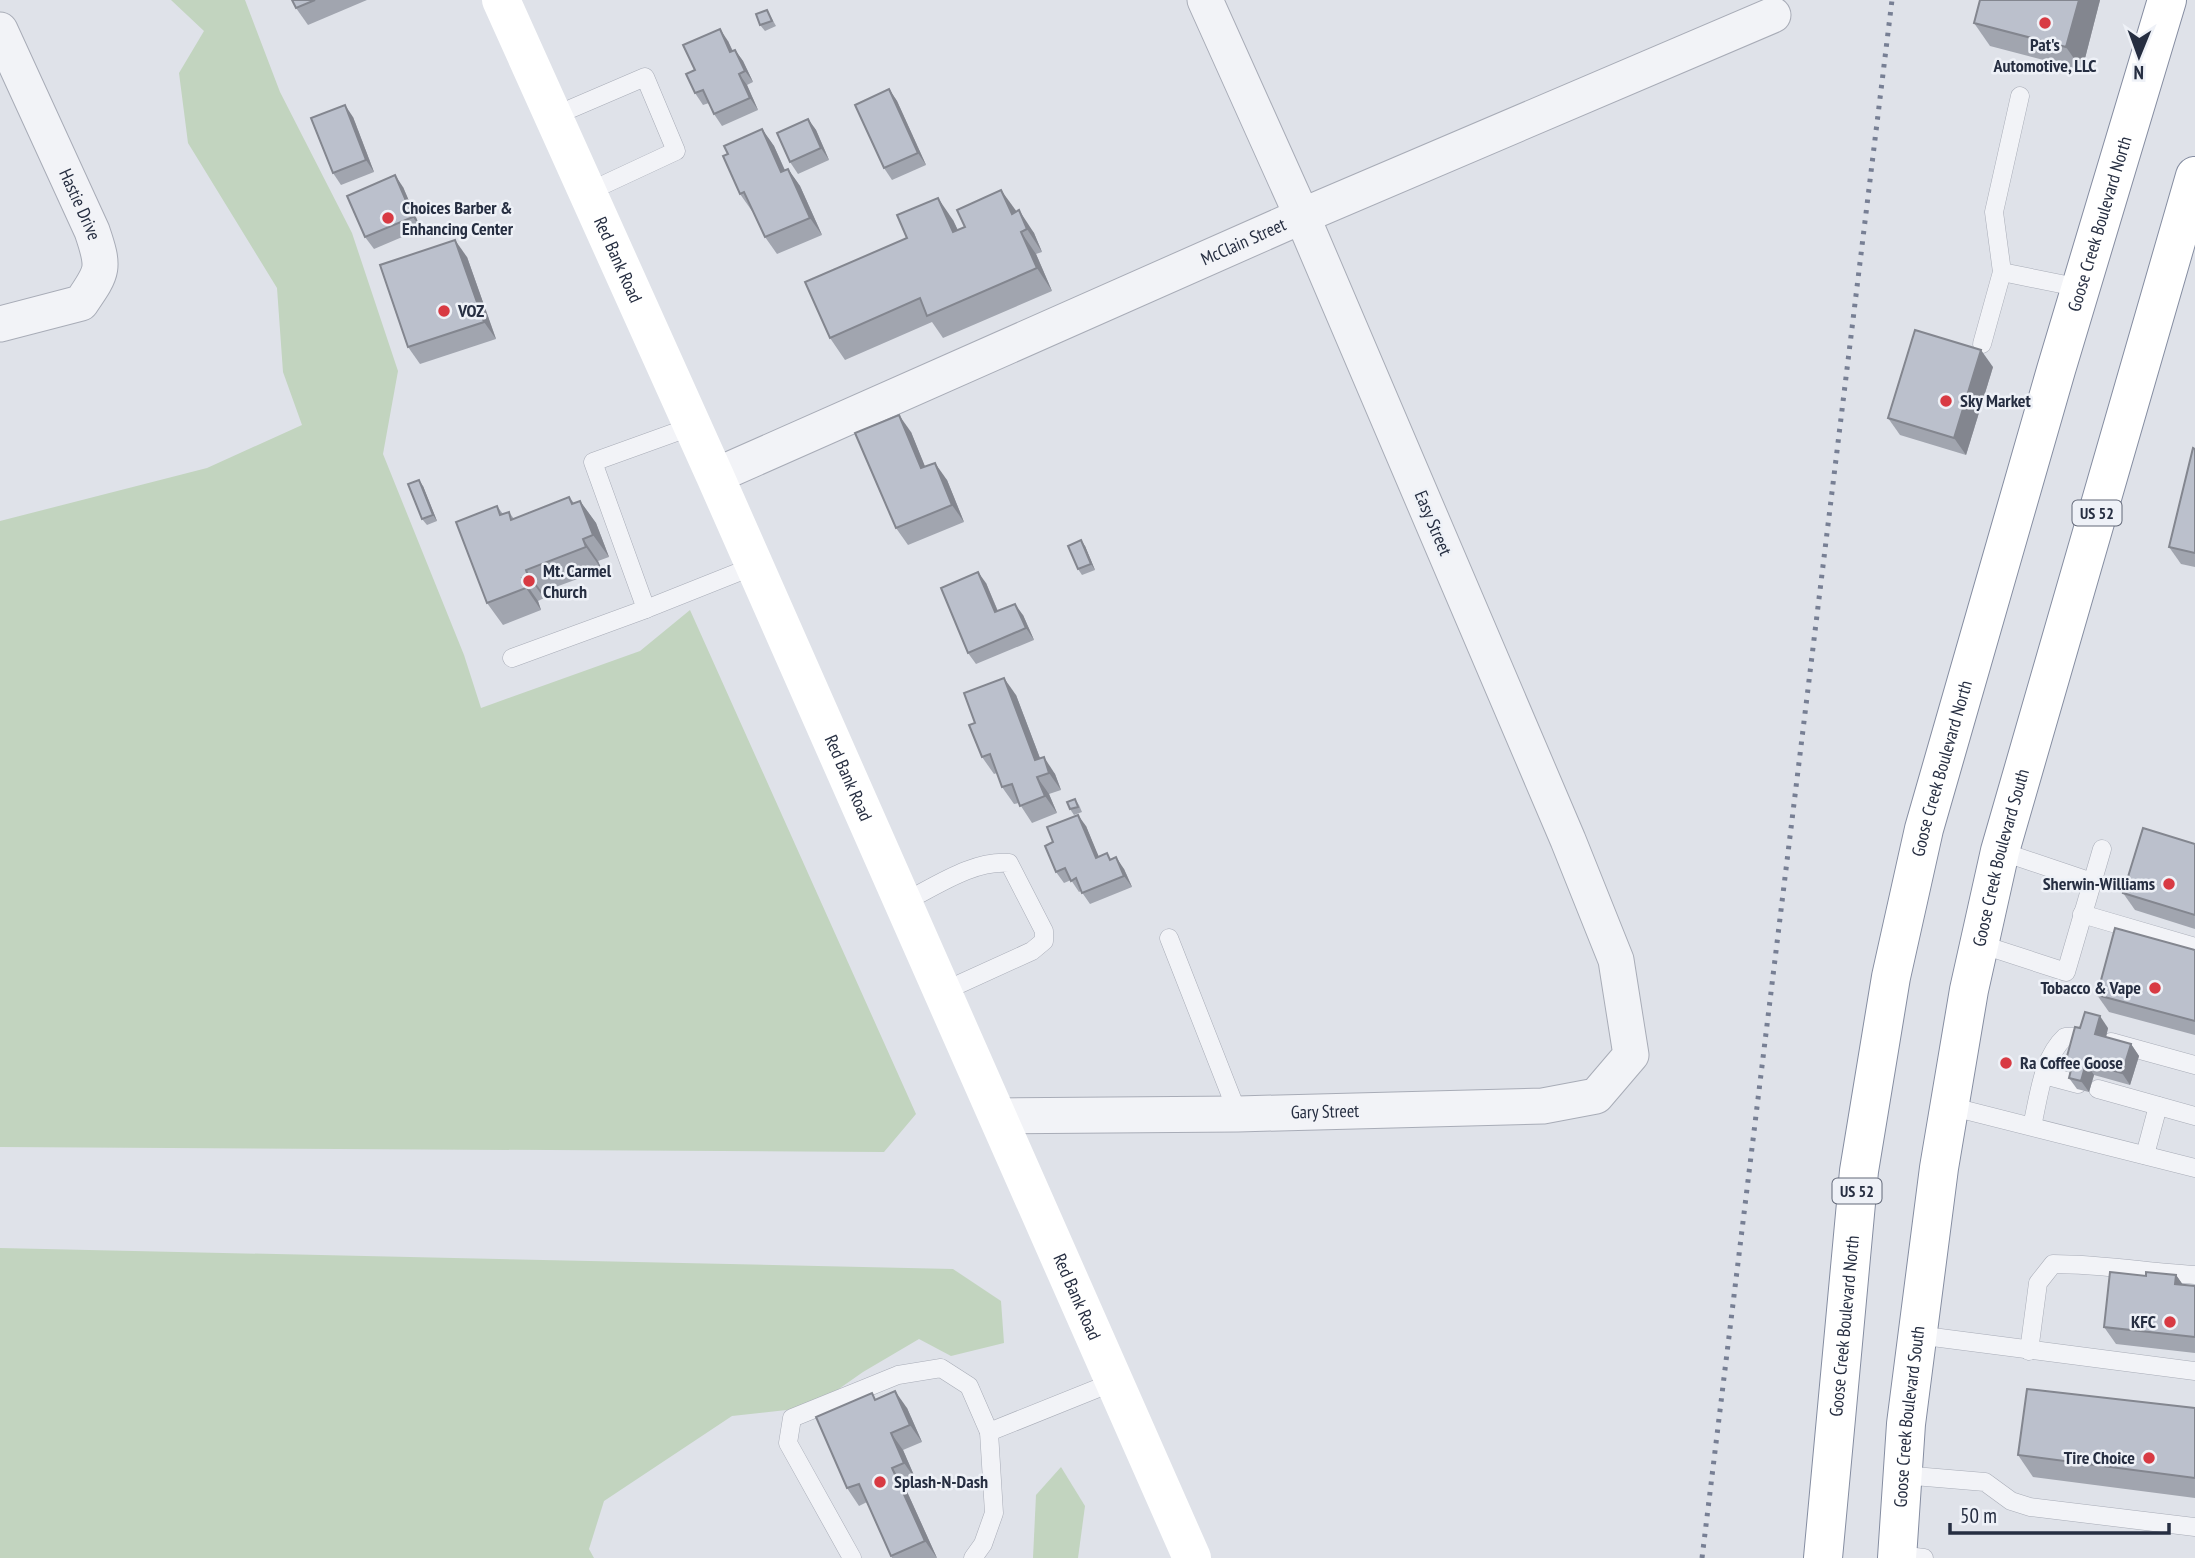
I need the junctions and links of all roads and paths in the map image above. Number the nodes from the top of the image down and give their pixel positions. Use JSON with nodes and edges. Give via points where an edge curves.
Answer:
{"nodes":[{"id":1,"x":501,"y":0,"type":"edge"},
{"id":2,"x":1205,"y":0,"type":"edge"},
{"id":3,"x":2167,"y":0,"type":"edge"},
{"id":4,"x":1773,"y":15,"type":"dead end"},
{"id":5,"x":0,"y":30,"type":"edge"},
{"id":6,"x":2020,"y":96,"type":"dead end"},
{"id":7,"x":554,"y":116,"type":"junction"},
{"id":8,"x":2195,"y":176,"type":"edge"},
{"id":9,"x":588,"y":192,"type":"junction"},
{"id":10,"x":1302,"y":216,"type":"junction"},
{"id":11,"x":2001,"y":272,"type":"junction"},
{"id":12,"x":2081,"y":288,"type":"junction"},
{"id":13,"x":0,"y":324,"type":"edge"},
{"id":14,"x":1982,"y":344,"type":"dead end"},
{"id":15,"x":693,"y":426,"type":"junction"},
{"id":16,"x":715,"y":476,"type":"junction"},
{"id":17,"x":754,"y":566,"type":"junction"},
{"id":18,"x":646,"y":609,"type":"junction"},
{"id":19,"x":512,"y":658,"type":"dead end"},
{"id":20,"x":2102,"y":849,"type":"dead end"},
{"id":21,"x":2000,"y":851,"type":"junction"},
{"id":22,"x":2092,"y":882,"type":"junction"},
{"id":23,"x":902,"y":903,"type":"junction"},
{"id":24,"x":2082,"y":914,"type":"junction"},
{"id":25,"x":1169,"y":938,"type":"dead end"},
{"id":26,"x":1980,"y":944,"type":"junction"},
{"id":27,"x":2195,"y":947,"type":"edge"},
{"id":28,"x":942,"y":992,"type":"junction"},
{"id":29,"x":2089,"y":1036,"type":"edge"},
{"id":30,"x":2111,"y":1042,"type":"edge"},
{"id":31,"x":1632,"y":1055,"type":"joint"},
{"id":32,"x":2195,"y":1065,"type":"edge"},
{"id":33,"x":2045,"y":1075,"type":"junction"},
{"id":34,"x":2077,"y":1083,"type":"edge"},
{"id":35,"x":2098,"y":1089,"type":"dead end"},
{"id":36,"x":1949,"y":1106,"type":"junction"},
{"id":37,"x":2158,"y":1106,"type":"junction"},
{"id":38,"x":1238,"y":1114,"type":"junction"},
{"id":39,"x":998,"y":1116,"type":"junction"},
{"id":40,"x":2195,"y":1116,"type":"edge"},
{"id":41,"x":2032,"y":1126,"type":"junction"},
{"id":42,"x":2145,"y":1155,"type":"junction"},
{"id":43,"x":2195,"y":1168,"type":"edge"},
{"id":44,"x":2195,"y":1275,"type":"edge"},
{"id":45,"x":1917,"y":1335,"type":"junction"},
{"id":46,"x":2029,"y":1351,"type":"junction"},
{"id":47,"x":2195,"y":1371,"type":"edge"},
{"id":48,"x":1116,"y":1381,"type":"junction"},
{"id":49,"x":989,"y":1432,"type":"junction"},
{"id":50,"x":1902,"y":1475,"type":"junction"},
{"id":51,"x":2195,"y":1527,"type":"edge"},
{"id":52,"x":1906,"y":1557,"type":"edge"},
{"id":53,"x":852,"y":1558,"type":"edge"},
{"id":54,"x":973,"y":1558,"type":"edge"},
{"id":55,"x":1192,"y":1558,"type":"edge"},
{"id":56,"x":1823,"y":1558,"type":"edge"}],
"edges":[{"from":1,"to":7,"type":"main road","name":"Red Bank Road"},
{"from":2,"to":10,"type":"street","name":"Easy Street"},
{"from":3,"to":12,"type":"main road","name":"Goose Creek Boulevard North","number":"US 52"},
{"from":4,"to":10,"type":"street","name":"McClain Street"},
{"from":5,"to":13,"type":"street","name":"Hastie Drive","via":[[101,259],[99,278],[80,303]]},
{"from":6,"to":11,"type":"lane","via":[[1994,212]]},
{"from":7,"to":9,"type":"main road","name":"Red Bank Road"},
{"from":7,"to":9,"type":"lane","via":[[645,76],[676,151]]},
{"from":8,"to":21,"type":"main road","name":"Goose Creek Boulevard South","number":"US 52"},
{"from":9,"to":15,"type":"main road","name":"Red Bank Road"},
{"from":10,"to":16,"type":"street","name":"McClain Street"},
{"from":10,"to":31,"type":"street","name":"Easy Street","via":[[1569,840],[1616,960]]},
{"from":11,"to":12,"type":"lane"},
{"from":11,"to":14,"type":"lane"},
{"from":12,"to":56,"type":"main road","name":"Goose Creek Boulevard North","number":"US 52","via":[[1924,829],[1891,977],[1859,1171]]},
{"from":15,"to":16,"type":"main road","name":"Red Bank Road"},
{"from":15,"to":18,"type":"lane","via":[[593,462]]},
{"from":16,"to":17,"type":"main road","name":"Red Bank Road"},
{"from":17,"to":18,"type":"lane"},
{"from":17,"to":23,"type":"main road","name":"Red Bank Road"},
{"from":18,"to":19,"type":"lane"},
{"from":20,"to":22,"type":"lane"},
{"from":21,"to":22,"type":"lane"},
{"from":21,"to":26,"type":"main road","name":"Goose Creek Boulevard South","number":"US 52"},
{"from":22,"to":24,"type":"lane"},
{"from":23,"to":28,"type":"main road","name":"Red Bank Road"},
{"from":23,"to":28,"type":"lane","via":[[974,867],[1009,863],[1044,931],[1044,940],[1031,951]]},
{"from":24,"to":26,"type":"lane","via":[[2066,972]]},
{"from":24,"to":27,"type":"lane"},
{"from":25,"to":38,"type":"lane"},
{"from":26,"to":36,"type":"main road","name":"Goose Creek Boulevard South","number":"US 52"},
{"from":28,"to":39,"type":"main road","name":"Red Bank Road"},
{"from":29,"to":33,"type":"lane","via":[[2065,1037],[2056,1045]]},
{"from":30,"to":32,"type":"lane"},
{"from":31,"to":38,"type":"street","name":"Gary Street","via":[[1596,1096],[1543,1106]]},
{"from":33,"to":34,"type":"lane"},
{"from":33,"to":41,"type":"lane"},
{"from":35,"to":37,"type":"lane"},
{"from":36,"to":41,"type":"lane"},
{"from":36,"to":45,"type":"main road","name":"Goose Creek Boulevard South","number":"US 52"},
{"from":37,"to":40,"type":"lane"},
{"from":37,"to":42,"type":"lane"},
{"from":38,"to":39,"type":"street","name":"Gary Street"},
{"from":39,"to":48,"type":"main road","name":"Red Bank Road"},
{"from":41,"to":42,"type":"lane"},
{"from":42,"to":43,"type":"lane"},
{"from":44,"to":46,"type":"lane","via":[[2053,1264],[2038,1283]]},
{"from":45,"to":46,"type":"lane"},
{"from":45,"to":50,"type":"main road","name":"Goose Creek Boulevard South","number":"US 52"},
{"from":46,"to":47,"type":"lane"},
{"from":48,"to":49,"type":"lane"},
{"from":48,"to":55,"type":"main road","name":"Red Bank Road"},
{"from":49,"to":53,"type":"lane","via":[[969,1387],[941,1368],[898,1374],[792,1418],[788,1443]]},
{"from":49,"to":54,"type":"lane","via":[[994,1513],[984,1544]]},
{"from":50,"to":51,"type":"lane","via":[[1985,1482],[2011,1501],[2030,1507]]},
{"from":50,"to":52,"type":"main road","name":"Goose Creek Boulevard South","number":"US 52"}]}
